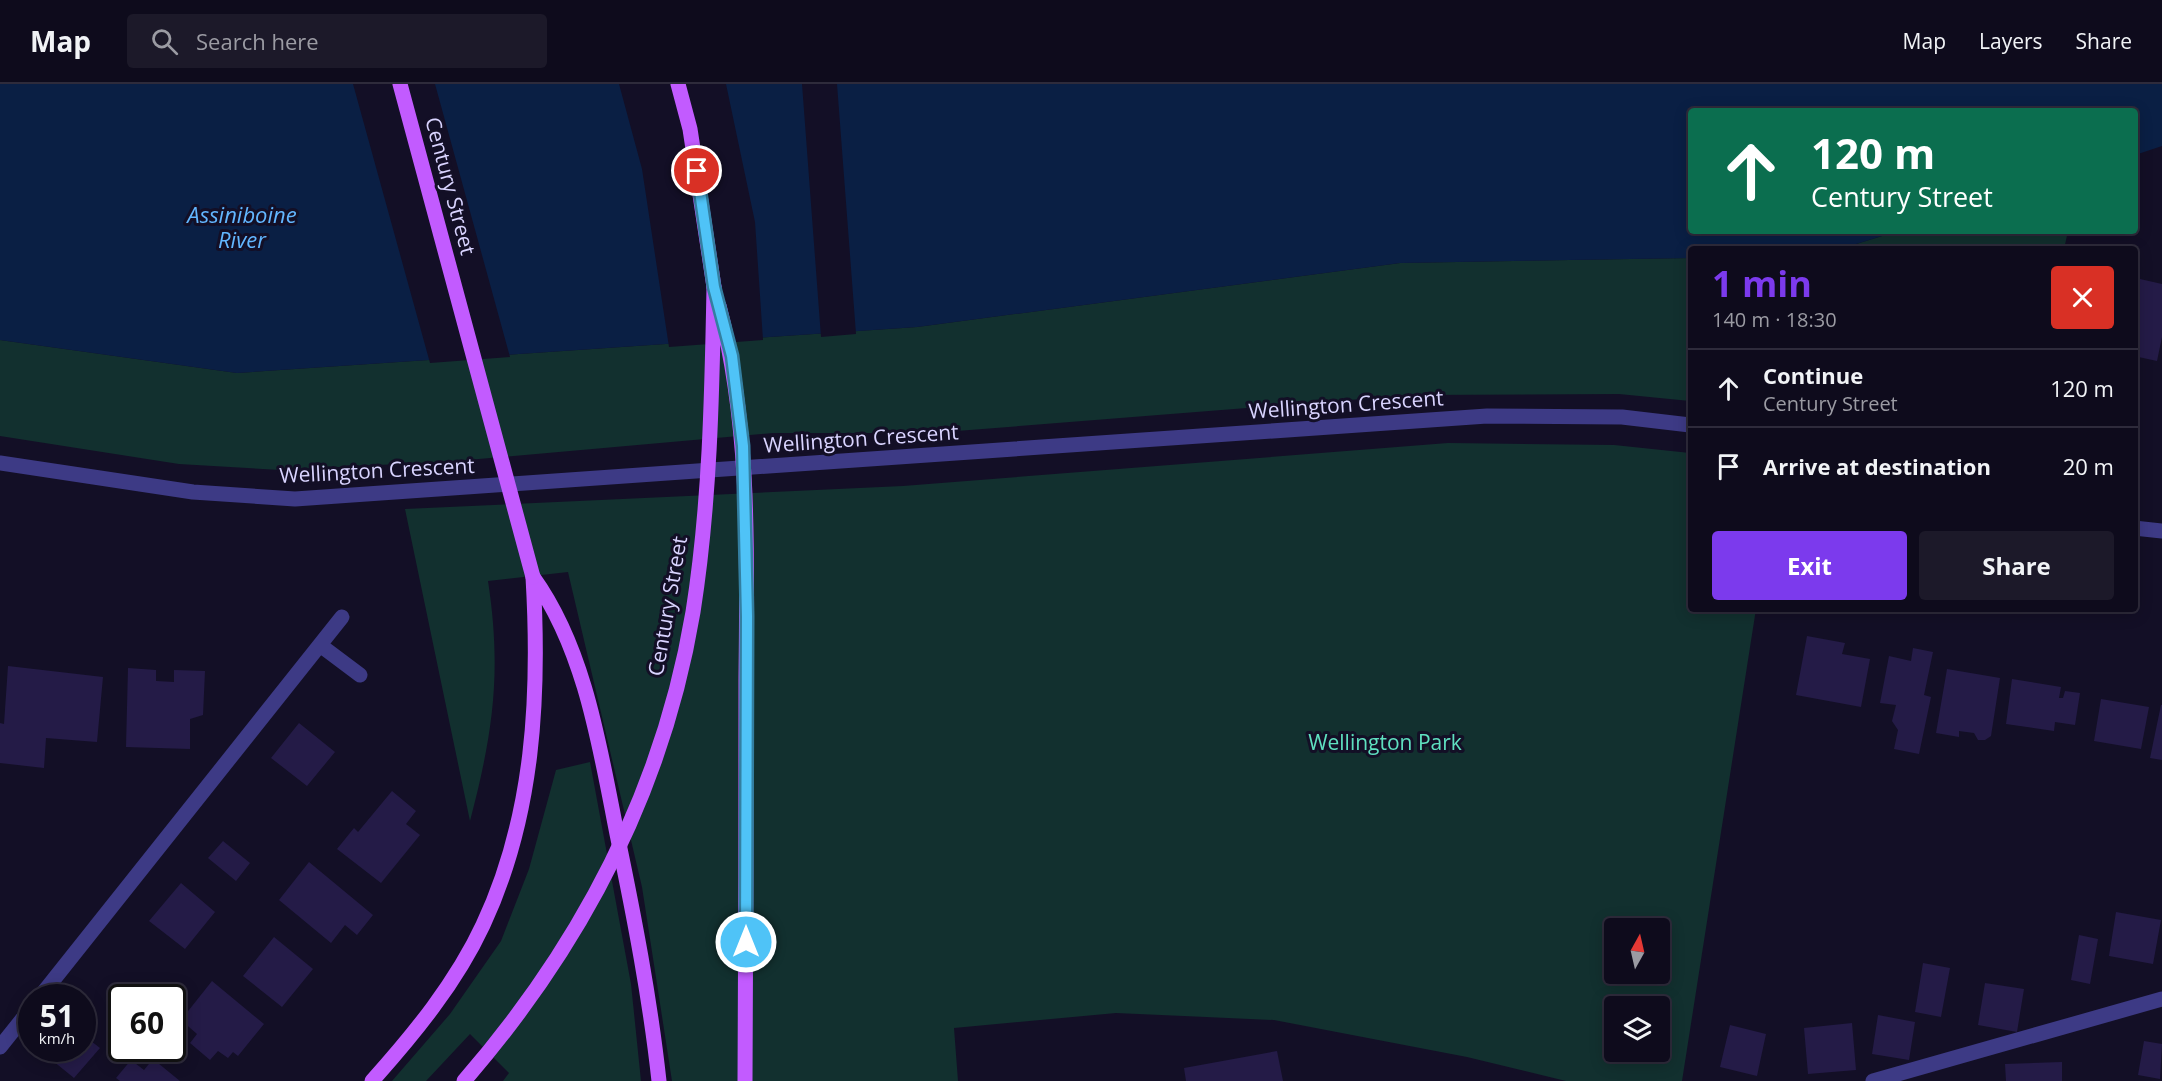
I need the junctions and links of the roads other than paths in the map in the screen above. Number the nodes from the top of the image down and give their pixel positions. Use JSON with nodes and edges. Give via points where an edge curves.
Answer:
{"nodes":[{"id":1,"x":400,"y":84,"type":"edge"},
{"id":2,"x":678,"y":84,"type":"edge"},
{"id":3,"x":714,"y":287,"type":"junction"},
{"id":4,"x":1688,"y":425,"type":"edge"},
{"id":5,"x":0,"y":463,"type":"edge"},
{"id":6,"x":2138,"y":528,"type":"edge"},
{"id":7,"x":2162,"y":531,"type":"edge"},
{"id":8,"x":533,"y":577,"type":"junction"},
{"id":9,"x":342,"y":617,"type":"dead end"},
{"id":10,"x":320,"y":645,"type":"junction"},
{"id":11,"x":360,"y":675,"type":"dead end"},
{"id":12,"x":50,"y":984,"type":"edge"},
{"id":13,"x":2162,"y":999,"type":"edge"},
{"id":14,"x":18,"y":1024,"type":"edge"},
{"id":15,"x":0,"y":1047,"type":"edge"},
{"id":16,"x":372,"y":1081,"type":"edge"},
{"id":17,"x":464,"y":1081,"type":"edge"},
{"id":18,"x":659,"y":1081,"type":"edge"},
{"id":19,"x":745,"y":1081,"type":"edge"},
{"id":20,"x":1873,"y":1081,"type":"edge"}],
"edges":[{"from":1,"to":8,"type":"main road","name":"Century Street","bridge":true},
{"from":2,"to":3,"type":"main road","name":"Century Street","via":[[690,129]]},
{"from":3,"to":17,"type":"main road","name":"Century Street","bridge":true,"via":[[711,438],[701,553],[681,670],[664,729],[625,838],[591,904],[533,996]]},
{"from":3,"to":19,"type":"main road","bridge":true,"via":[[732,356],[743,446],[747,616]]},
{"from":4,"to":5,"type":"street","name":"Wellington Crescent","via":[[1622,417],[1487,416],[295,499],[193,492]]},
{"from":6,"to":7,"type":"street"},
{"from":8,"to":16,"type":"main road","via":[[537,652],[533,729],[528,775],[503,874],[483,926],[444,992]]},
{"from":8,"to":18,"type":"main road","via":[[553,605],[573,651],[603,766],[633,913]]},
{"from":9,"to":10,"type":"street"},
{"from":10,"to":11,"type":"street"},
{"from":10,"to":12,"type":"street"},
{"from":13,"to":20,"type":"street"},
{"from":14,"to":15,"type":"street"}]}
